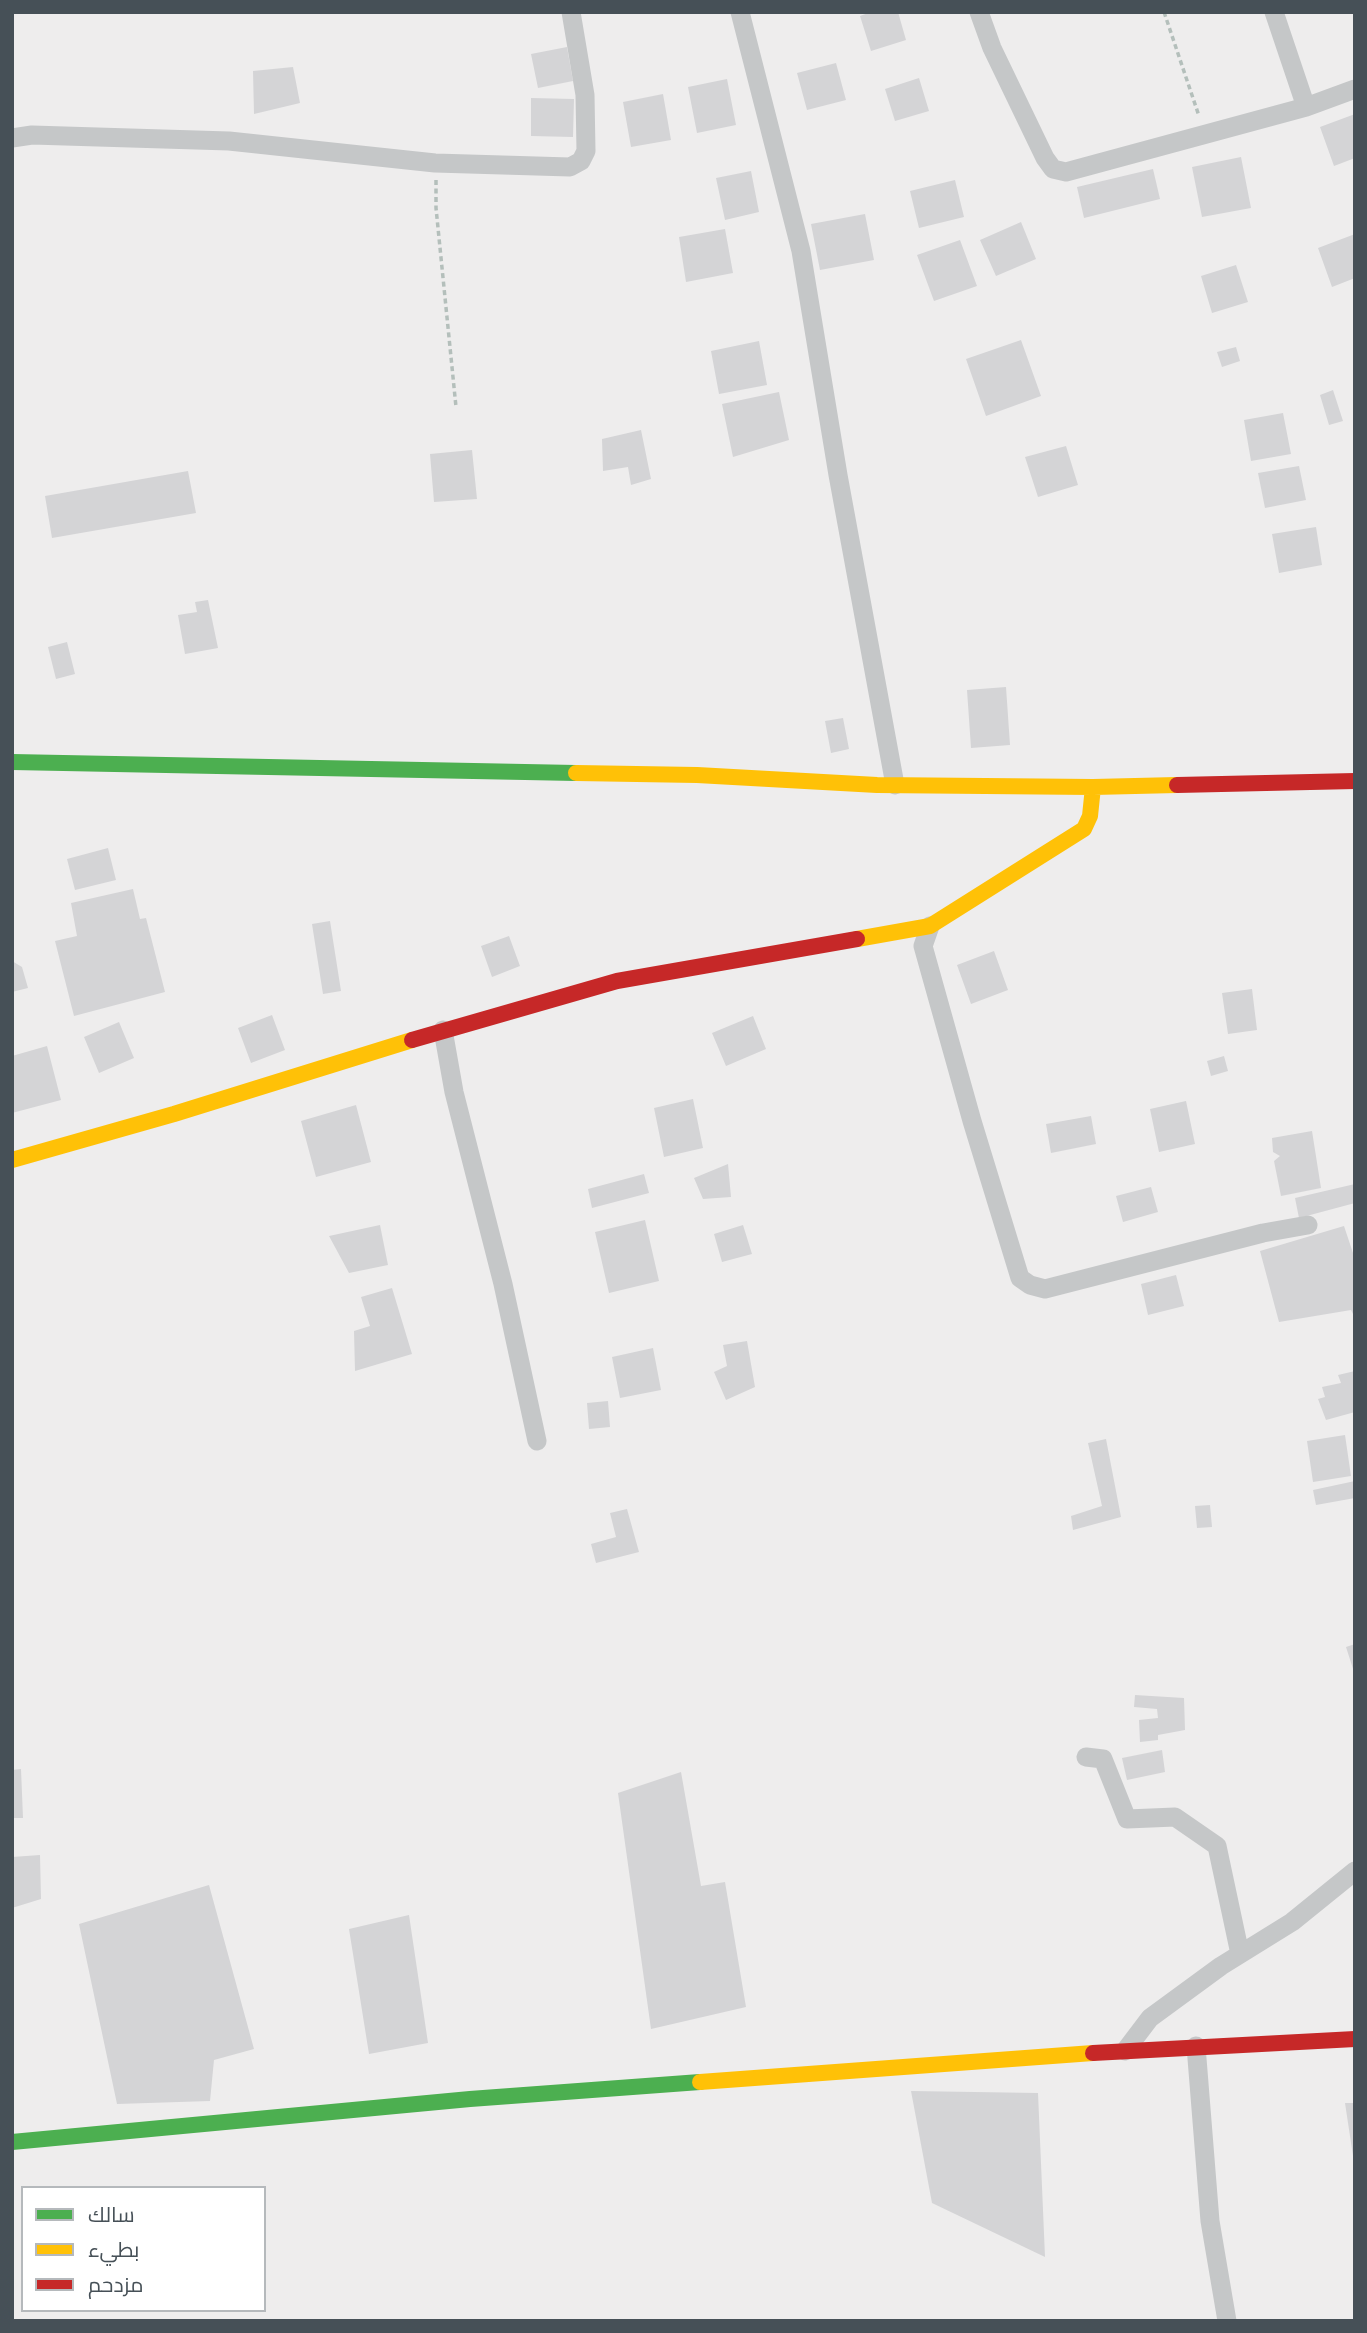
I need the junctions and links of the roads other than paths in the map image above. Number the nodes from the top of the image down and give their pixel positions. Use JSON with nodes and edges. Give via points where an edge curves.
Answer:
{"nodes":[{"id":1,"x":571,"y":12,"type":"edge"},
{"id":2,"x":740,"y":12,"type":"edge"},
{"id":3,"x":979,"y":12,"type":"edge"},
{"id":4,"x":1274,"y":12,"type":"edge"},
{"id":5,"x":1355,"y":89,"type":"edge"},
{"id":6,"x":1306,"y":107,"type":"junction"},
{"id":7,"x":12,"y":138,"type":"edge"},
{"id":8,"x":12,"y":762,"type":"edge"},
{"id":9,"x":1355,"y":782,"type":"edge"},
{"id":10,"x":895,"y":785,"type":"junction"},
{"id":11,"x":1093,"y":787,"type":"junction"},
{"id":12,"x":930,"y":926,"type":"junction"},
{"id":13,"x":443,"y":1030,"type":"junction"},
{"id":14,"x":12,"y":1160,"type":"edge"},
{"id":15,"x":1308,"y":1224,"type":"dead end"},
{"id":16,"x":537,"y":1441,"type":"dead end"},
{"id":17,"x":1086,"y":1757,"type":"dead end"},
{"id":18,"x":1355,"y":1871,"type":"edge"},
{"id":19,"x":1240,"y":1954,"type":"junction"},
{"id":20,"x":1355,"y":2039,"type":"edge"},
{"id":21,"x":1196,"y":2046,"type":"junction"},
{"id":22,"x":1125,"y":2051,"type":"junction"},
{"id":23,"x":12,"y":2142,"type":"edge"},
{"id":24,"x":1227,"y":2321,"type":"edge"}],
"edges":[{"from":1,"to":7,"type":"street","via":[[586,95],[586,152],[570,167],[435,163],[229,141]]},
{"from":2,"to":10,"type":"street","via":[[801,251]]},
{"from":3,"to":6,"type":"street","via":[[992,48],[1053,169],[1066,172]]},
{"from":4,"to":6,"type":"street"},
{"from":5,"to":6,"type":"street"},
{"from":8,"to":10,"type":"street","via":[[697,775]]},
{"from":9,"to":11,"type":"street"},
{"from":10,"to":11,"type":"street"},
{"from":11,"to":12,"type":"street","via":[[1084,829]]},
{"from":12,"to":13,"type":"street","via":[[617,981]]},
{"from":12,"to":15,"type":"street","via":[[923,946],[1020,1278],[1045,1289]]},
{"from":13,"to":14,"type":"street"},
{"from":13,"to":16,"type":"street"},
{"from":17,"to":19,"type":"street","via":[[1103,1759],[1126,1819],[1175,1817],[1217,1846]]},
{"from":18,"to":19,"type":"street","via":[[1292,1922]]},
{"from":19,"to":22,"type":"street","via":[[1150,2018]]},
{"from":20,"to":21,"type":"street"},
{"from":21,"to":22,"type":"street"},
{"from":21,"to":24,"type":"street","via":[[1210,2221]]},
{"from":22,"to":23,"type":"street","via":[[470,2099]]}]}
